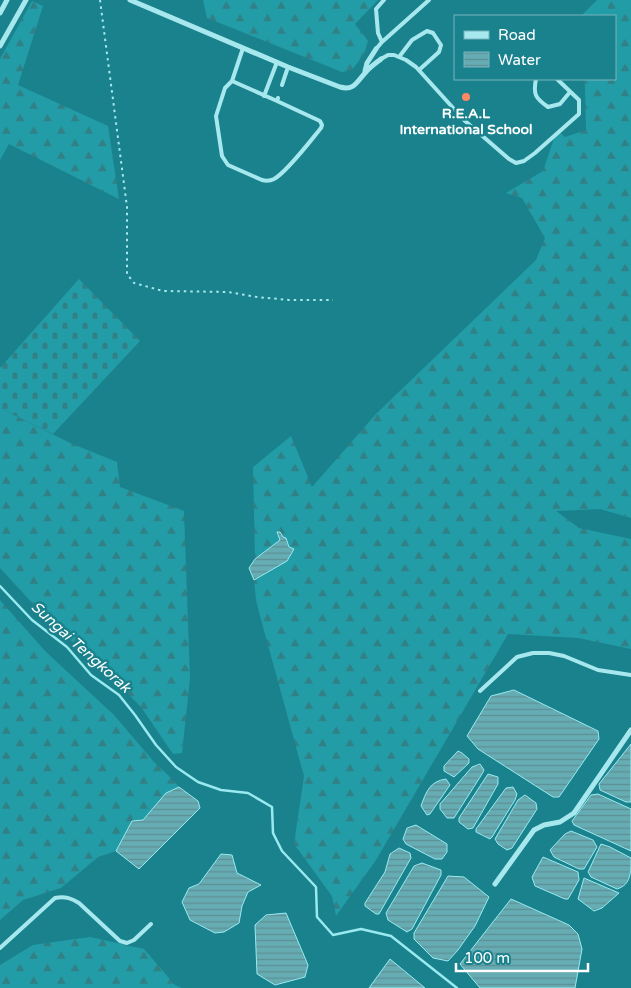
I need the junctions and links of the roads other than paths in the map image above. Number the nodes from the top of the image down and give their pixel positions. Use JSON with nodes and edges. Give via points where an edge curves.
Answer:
{"nodes":[{"id":1,"x":7,"y":0,"type":"edge"},
{"id":2,"x":26,"y":0,"type":"edge"},
{"id":3,"x":130,"y":0,"type":"edge"},
{"id":4,"x":384,"y":0,"type":"edge"},
{"id":5,"x":428,"y":0,"type":"edge"},
{"id":6,"x":0,"y":13,"type":"edge"},
{"id":7,"x":0,"y":32,"type":"edge"},
{"id":8,"x":6,"y":34,"type":"junction"},
{"id":9,"x":382,"y":42,"type":"junction"},
{"id":10,"x":0,"y":46,"type":"edge"},
{"id":11,"x":243,"y":48,"type":"junction"},
{"id":12,"x":376,"y":49,"type":"joint"},
{"id":13,"x":399,"y":57,"type":"junction"},
{"id":14,"x":381,"y":59,"type":"joint"},
{"id":15,"x":278,"y":62,"type":"junction"},
{"id":16,"x":288,"y":67,"type":"junction"},
{"id":17,"x":419,"y":70,"type":"junction"},
{"id":18,"x":365,"y":72,"type":"junction"},
{"id":19,"x":536,"y":80,"type":"edge"},
{"id":20,"x":558,"y":80,"type":"edge"},
{"id":21,"x":232,"y":81,"type":"junction"},
{"id":22,"x":282,"y":85,"type":"dead end"},
{"id":23,"x":570,"y":92,"type":"junction"},
{"id":24,"x":264,"y":96,"type":"junction"},
{"id":25,"x":631,"y":675,"type":"edge"},
{"id":26,"x":480,"y":691,"type":"dead end"},
{"id":27,"x":631,"y":730,"type":"edge"},
{"id":28,"x":495,"y":884,"type":"dead end"},
{"id":29,"x":151,"y":924,"type":"dead end"},
{"id":30,"x":0,"y":948,"type":"edge"}],
"edges":[{"from":1,"to":6,"type":"street"},
{"from":2,"to":8,"type":"street"},
{"from":3,"to":11,"type":"street"},
{"from":4,"to":9,"type":"lane","via":[[376,9]]},
{"from":5,"to":9,"type":"lane"},
{"from":7,"to":8,"type":"street"},
{"from":8,"to":10,"type":"street"},
{"from":9,"to":12,"type":"lane"},
{"from":11,"to":15,"type":"street"},
{"from":11,"to":21,"type":"lane"},
{"from":12,"to":18,"type":"street"},
{"from":13,"to":14,"type":"lane","via":[[388,55]]},
{"from":13,"to":17,"type":"lane"},
{"from":13,"to":17,"type":"lane","via":[[412,40],[427,31],[434,34],[441,45],[439,52]]},
{"from":14,"to":18,"type":"street"},
{"from":15,"to":16,"type":"street"},
{"from":15,"to":24,"type":"lane"},
{"from":16,"to":18,"type":"street","via":[[347,89]]},
{"from":16,"to":22,"type":"lane"},
{"from":17,"to":23,"type":"lane","via":[[464,120],[516,163],[535,153],[579,114],[579,100]]},
{"from":19,"to":23,"type":"lane","via":[[534,90],[539,101],[548,107],[560,104]]},
{"from":20,"to":23,"type":"lane"},
{"from":21,"to":24,"type":"lane"},
{"from":21,"to":24,"type":"lane","via":[[225,88],[216,116],[222,156],[228,165],[268,181],[290,165],[322,125],[277,99]]},
{"from":25,"to":26,"type":"lane","via":[[598,670],[564,656],[532,653],[517,657]]},
{"from":27,"to":28,"type":"street","via":[[574,813],[560,822],[534,830]]},
{"from":29,"to":30,"type":"lane","via":[[127,943],[120,941],[72,898],[55,898]]}]}
